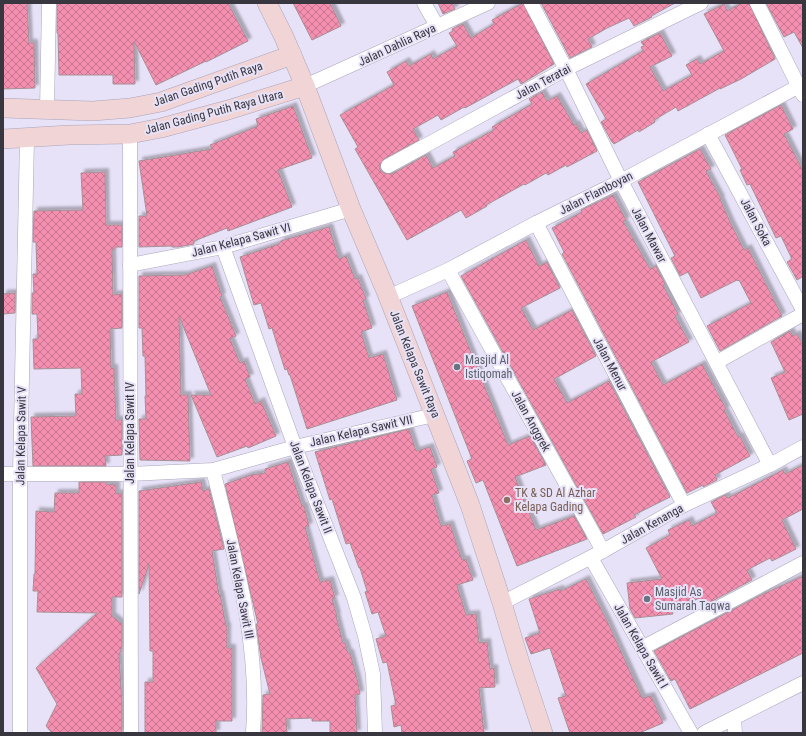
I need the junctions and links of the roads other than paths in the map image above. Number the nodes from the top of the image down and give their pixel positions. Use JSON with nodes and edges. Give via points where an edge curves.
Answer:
{"nodes":[{"id":1,"x":49,"y":3,"type":"edge"},
{"id":2,"x":267,"y":3,"type":"edge"},
{"id":3,"x":424,"y":3,"type":"edge"},
{"id":4,"x":488,"y":3,"type":"edge"},
{"id":5,"x":531,"y":3,"type":"edge"},
{"id":6,"x":701,"y":3,"type":"edge"},
{"id":7,"x":757,"y":3,"type":"edge"},
{"id":8,"x":436,"y":26,"type":"junction"},
{"id":9,"x":292,"y":55,"type":"junction"},
{"id":10,"x":566,"y":68,"type":"junction"},
{"id":11,"x":305,"y":86,"type":"junction"},
{"id":12,"x":802,"y":89,"type":"edge"},
{"id":13,"x":3,"y":108,"type":"edge"},
{"id":14,"x":47,"y":109,"type":"junction"},
{"id":15,"x":130,"y":134,"type":"junction"},
{"id":16,"x":708,"y":134,"type":"junction"},
{"id":17,"x":27,"y":139,"type":"junction"},
{"id":18,"x":3,"y":140,"type":"edge"},
{"id":19,"x":388,"y":166,"type":"dead end"},
{"id":20,"x":621,"y":181,"type":"junction"},
{"id":21,"x":351,"y":209,"type":"junction"},
{"id":22,"x":536,"y":223,"type":"junction"},
{"id":23,"x":223,"y":247,"type":"junction"},
{"id":24,"x":130,"y":265,"type":"junction"},
{"id":25,"x":448,"y":270,"type":"junction"},
{"id":26,"x":388,"y":297,"type":"junction"},
{"id":27,"x":803,"y":310,"type":"edge"},
{"id":28,"x":803,"y":314,"type":"edge"},
{"id":29,"x":717,"y":362,"type":"junction"},
{"id":30,"x":434,"y":415,"type":"junction"},
{"id":31,"x":295,"y":447,"type":"junction"},
{"id":32,"x":803,"y":447,"type":"edge"},
{"id":33,"x":770,"y":465,"type":"junction"},
{"id":34,"x":213,"y":470,"type":"junction"},
{"id":35,"x":20,"y":473,"type":"junction"},
{"id":36,"x":3,"y":474,"type":"edge"},
{"id":37,"x":130,"y":474,"type":"junction"},
{"id":38,"x":684,"y":506,"type":"junction"},
{"id":39,"x":603,"y":551,"type":"junction"},
{"id":40,"x":591,"y":558,"type":"junction"},
{"id":41,"x":803,"y":563,"type":"edge"},
{"id":42,"x":502,"y":603,"type":"junction"},
{"id":43,"x":642,"y":648,"type":"junction"},
{"id":44,"x":803,"y":683,"type":"edge"},
{"id":45,"x":734,"y":718,"type":"junction"},
{"id":46,"x":20,"y":733,"type":"edge"},
{"id":47,"x":131,"y":733,"type":"edge"},
{"id":48,"x":253,"y":733,"type":"edge"},
{"id":49,"x":375,"y":733,"type":"edge"},
{"id":50,"x":543,"y":733,"type":"edge"},
{"id":51,"x":691,"y":733,"type":"edge"},
{"id":52,"x":704,"y":733,"type":"edge"},
{"id":53,"x":734,"y":733,"type":"edge"}],
"edges":[{"from":1,"to":14,"type":"street"},
{"from":2,"to":9,"type":"street","name":"Jalan Kelapa Sawit Raya"},
{"from":3,"to":8,"type":"street"},
{"from":4,"to":8,"type":"street","name":"Jalan Dahlia Raya"},
{"from":5,"to":10,"type":"street","name":"Jalan Mawar"},
{"from":6,"to":10,"type":"street","name":"Jalan Teratai"},
{"from":7,"to":12,"type":"street"},
{"from":8,"to":11,"type":"street","name":"Jalan Dahlia Raya"},
{"from":9,"to":11,"type":"street","name":"Jalan Kelapa Sawit Raya"},
{"from":9,"to":14,"type":"street","name":"Jalan Gading Putih Raya","via":[[161,102],[93,112]]},
{"from":10,"to":19,"type":"street","name":"Jalan Teratai"},
{"from":10,"to":20,"type":"street","name":"Jalan Mawar"},
{"from":11,"to":15,"type":"street","name":"Jalan Gading Putih Raya Utara","via":[[228,110]]},
{"from":11,"to":21,"type":"street","name":"Jalan Kelapa Sawit Raya"},
{"from":12,"to":16,"type":"street","name":"Jalan Flamboyan"},
{"from":13,"to":14,"type":"street","name":"Jalan Gading Putih Raya"},
{"from":15,"to":17,"type":"street","name":"Jalan Gading Putih Raya Utara"},
{"from":15,"to":24,"type":"street","name":"Jalan Kelapa Sawit IV"},
{"from":16,"to":20,"type":"street","name":"Jalan Flamboyan"},
{"from":16,"to":27,"type":"street","name":"Jalan Soka"},
{"from":17,"to":18,"type":"street","name":"Jalan Gading Putih Raya Utara"},
{"from":17,"to":35,"type":"street","name":"Jalan Kelapa Sawit V"},
{"from":20,"to":22,"type":"street","name":"Jalan Flamboyan"},
{"from":20,"to":29,"type":"street","name":"Jalan Mawar"},
{"from":21,"to":23,"type":"street","name":"Jalan Kelapa Sawit VI"},
{"from":21,"to":26,"type":"street","name":"Jalan Kelapa Sawit Raya"},
{"from":22,"to":25,"type":"street","name":"Jalan Flamboyan"},
{"from":22,"to":38,"type":"street","name":"Jalan Menur"},
{"from":23,"to":24,"type":"street","name":"Jalan Kelapa Sawit VI"},
{"from":23,"to":31,"type":"street","name":"Jalan Kelapa Sawit II"},
{"from":24,"to":37,"type":"street","name":"Jalan Kelapa Sawit IV"},
{"from":25,"to":26,"type":"street","name":"Jalan Flamboyan"},
{"from":25,"to":39,"type":"street","name":"Jalan Anggrek"},
{"from":26,"to":30,"type":"street","name":"Jalan Kelapa Sawit Raya"},
{"from":28,"to":29,"type":"street"},
{"from":29,"to":33,"type":"street","name":"Jalan Mawar"},
{"from":30,"to":31,"type":"street","name":"Jalan Kelapa Sawit VII"},
{"from":30,"to":42,"type":"street","name":"Jalan Kelapa Sawit Raya","via":[[470,505]]},
{"from":31,"to":34,"type":"street","name":"Jalan Kelapa Sawit VII"},
{"from":31,"to":49,"type":"street","name":"Jalan Kelapa Sawit II","via":[[354,598],[365,636],[373,674]]},
{"from":32,"to":33,"type":"street","name":"Jalan Kenanga"},
{"from":33,"to":38,"type":"street","name":"Jalan Kenanga"},
{"from":34,"to":37,"type":"street","name":"Jalan Kelapa Sawit VII"},
{"from":34,"to":48,"type":"street","name":"Jalan Kelapa Sawit III","via":[[245,599],[255,687]]},
{"from":35,"to":36,"type":"street","name":"Jalan Kelapa Sawit VII"},
{"from":35,"to":37,"type":"street","name":"Jalan Kelapa Sawit VII"},
{"from":35,"to":46,"type":"street","name":"Jalan Kelapa Sawit V"},
{"from":37,"to":47,"type":"street","name":"Jalan Kelapa Sawit IV"},
{"from":38,"to":39,"type":"street","name":"Jalan Kenanga"},
{"from":39,"to":40,"type":"street","name":"Jalan Kenanga"},
{"from":40,"to":42,"type":"street","name":"Jalan Kenanga"},
{"from":40,"to":43,"type":"street","name":"Jalan Kelapa Sawit I"},
{"from":41,"to":43,"type":"street"},
{"from":42,"to":50,"type":"street","name":"Jalan Kelapa Sawit Raya"},
{"from":43,"to":51,"type":"street","name":"Jalan Kelapa Sawit I"},
{"from":44,"to":45,"type":"street"},
{"from":45,"to":52,"type":"street"},
{"from":45,"to":53,"type":"street"}]}
